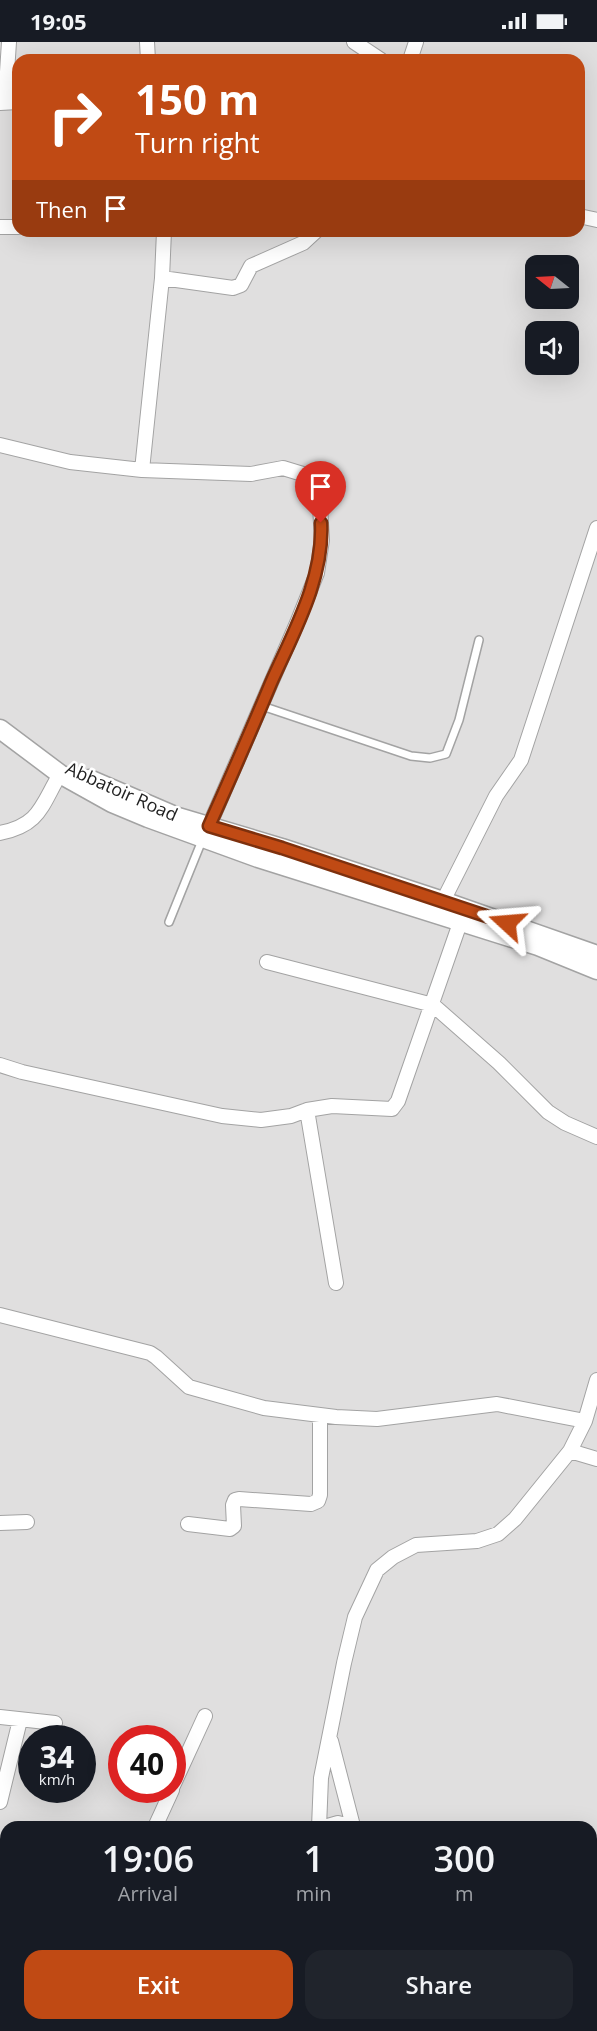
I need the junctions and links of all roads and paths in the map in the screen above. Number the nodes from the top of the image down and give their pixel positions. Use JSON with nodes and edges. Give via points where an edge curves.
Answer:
{"nodes":[{"id":1,"x":9,"y":42,"type":"edge"},
{"id":2,"x":354,"y":42,"type":"edge"},
{"id":3,"x":372,"y":54,"type":"edge"},
{"id":4,"x":8,"y":102,"type":"edge"},
{"id":5,"x":164,"y":237,"type":"edge"},
{"id":6,"x":310,"y":237,"type":"edge"},
{"id":7,"x":162,"y":278,"type":"junction"},
{"id":8,"x":0,"y":445,"type":"edge"},
{"id":9,"x":142,"y":470,"type":"junction"},
{"id":10,"x":597,"y":528,"type":"edge"},
{"id":11,"x":479,"y":640,"type":"dead end"},
{"id":12,"x":262,"y":706,"type":"junction"},
{"id":13,"x":0,"y":720,"type":"edge"},
{"id":14,"x":0,"y":729,"type":"edge"},
{"id":15,"x":60,"y":774,"type":"junction"},
{"id":16,"x":206,"y":832,"type":"junction"},
{"id":17,"x":0,"y":833,"type":"edge"},
{"id":18,"x":443,"y":901,"type":"junction"},
{"id":19,"x":169,"y":922,"type":"dead end"},
{"id":20,"x":460,"y":923,"type":"junction"},
{"id":21,"x":597,"y":955,"type":"edge"},
{"id":22,"x":267,"y":962,"type":"dead end"},
{"id":23,"x":597,"y":970,"type":"edge"},
{"id":24,"x":433,"y":1005,"type":"junction"},
{"id":25,"x":0,"y":1065,"type":"edge"},
{"id":26,"x":307,"y":1110,"type":"junction"},
{"id":27,"x":597,"y":1137,"type":"edge"},
{"id":28,"x":336,"y":1283,"type":"dead end"},
{"id":29,"x":0,"y":1316,"type":"edge"},
{"id":30,"x":597,"y":1380,"type":"edge"},
{"id":31,"x":320,"y":1415,"type":"junction"},
{"id":32,"x":585,"y":1422,"type":"junction"},
{"id":33,"x":570,"y":1451,"type":"junction"},
{"id":34,"x":597,"y":1459,"type":"edge"},
{"id":35,"x":27,"y":1522,"type":"dead end"},
{"id":36,"x":0,"y":1523,"type":"edge"},
{"id":37,"x":188,"y":1524,"type":"dead end"},
{"id":38,"x":205,"y":1716,"type":"dead end"},
{"id":39,"x":0,"y":1717,"type":"edge"},
{"id":40,"x":20,"y":1720,"type":"junction"},
{"id":41,"x":55,"y":1723,"type":"dead end"},
{"id":42,"x":330,"y":1737,"type":"junction"},
{"id":43,"x":186,"y":1758,"type":"edge"},
{"id":44,"x":0,"y":1802,"type":"edge"},
{"id":45,"x":166,"y":1803,"type":"edge"},
{"id":46,"x":158,"y":1821,"type":"edge"},
{"id":47,"x":319,"y":1821,"type":"edge"},
{"id":48,"x":352,"y":1821,"type":"edge"}],
"edges":[{"from":1,"to":4,"type":"street"},
{"from":2,"to":3,"type":"street"},
{"from":5,"to":7,"type":"street"},
{"from":6,"to":7,"type":"street","via":[[251,266],[241,285],[233,288]]},
{"from":7,"to":9,"type":"street"},
{"from":8,"to":9,"type":"street","via":[[70,462]]},
{"from":9,"to":12,"type":"street","via":[[251,474],[283,468],[306,475],[320,506],[322,540],[316,573]]},
{"from":10,"to":18,"type":"street","via":[[525,751],[496,796]]},
{"from":11,"to":12,"type":"lane","via":[[459,720],[446,754],[430,758],[411,756]]},
{"from":12,"to":16,"type":"street"},
{"from":13,"to":16,"type":"street","name":"Abbatoir Road","via":[[50,758]]},
{"from":14,"to":15,"type":"street","name":"Abbatoir Road"},
{"from":15,"to":16,"type":"street","name":"Abbatoir Road","via":[[112,803]]},
{"from":15,"to":17,"type":"street","via":[[33,821]]},
{"from":16,"to":18,"type":"street","name":"Abbatoir Road"},
{"from":16,"to":19,"type":"lane"},
{"from":16,"to":20,"type":"street","name":"Abbatoir Road","via":[[258,858]]},
{"from":18,"to":21,"type":"street","name":"Abbatoir Road"},
{"from":20,"to":23,"type":"street","name":"Abbatoir Road","via":[[538,946]]},
{"from":20,"to":24,"type":"street"},
{"from":22,"to":24,"type":"street"},
{"from":24,"to":26,"type":"street","via":[[392,1109],[333,1106]]},
{"from":24,"to":27,"type":"street","via":[[548,1112]]},
{"from":25,"to":26,"type":"street","via":[[222,1116],[261,1120]]},
{"from":26,"to":28,"type":"street"},
{"from":29,"to":31,"type":"street","via":[[150,1353],[196,1391],[264,1408]]},
{"from":30,"to":32,"type":"street"},
{"from":31,"to":32,"type":"street","via":[[376,1419],[497,1404]]},
{"from":31,"to":37,"type":"street","via":[[318,1501],[311,1504],[239,1498],[232,1505],[234,1526],[230,1529]]},
{"from":32,"to":33,"type":"street"},
{"from":33,"to":34,"type":"street"},
{"from":33,"to":42,"type":"street","via":[[515,1519],[498,1534],[477,1541],[416,1545],[377,1570],[355,1617]]},
{"from":35,"to":36,"type":"street"},
{"from":38,"to":43,"type":"street"},
{"from":39,"to":40,"type":"street"},
{"from":40,"to":41,"type":"street"},
{"from":40,"to":44,"type":"street"},
{"from":42,"to":47,"type":"street","via":[[321,1778]]},
{"from":42,"to":48,"type":"street"},
{"from":45,"to":46,"type":"street"}]}
